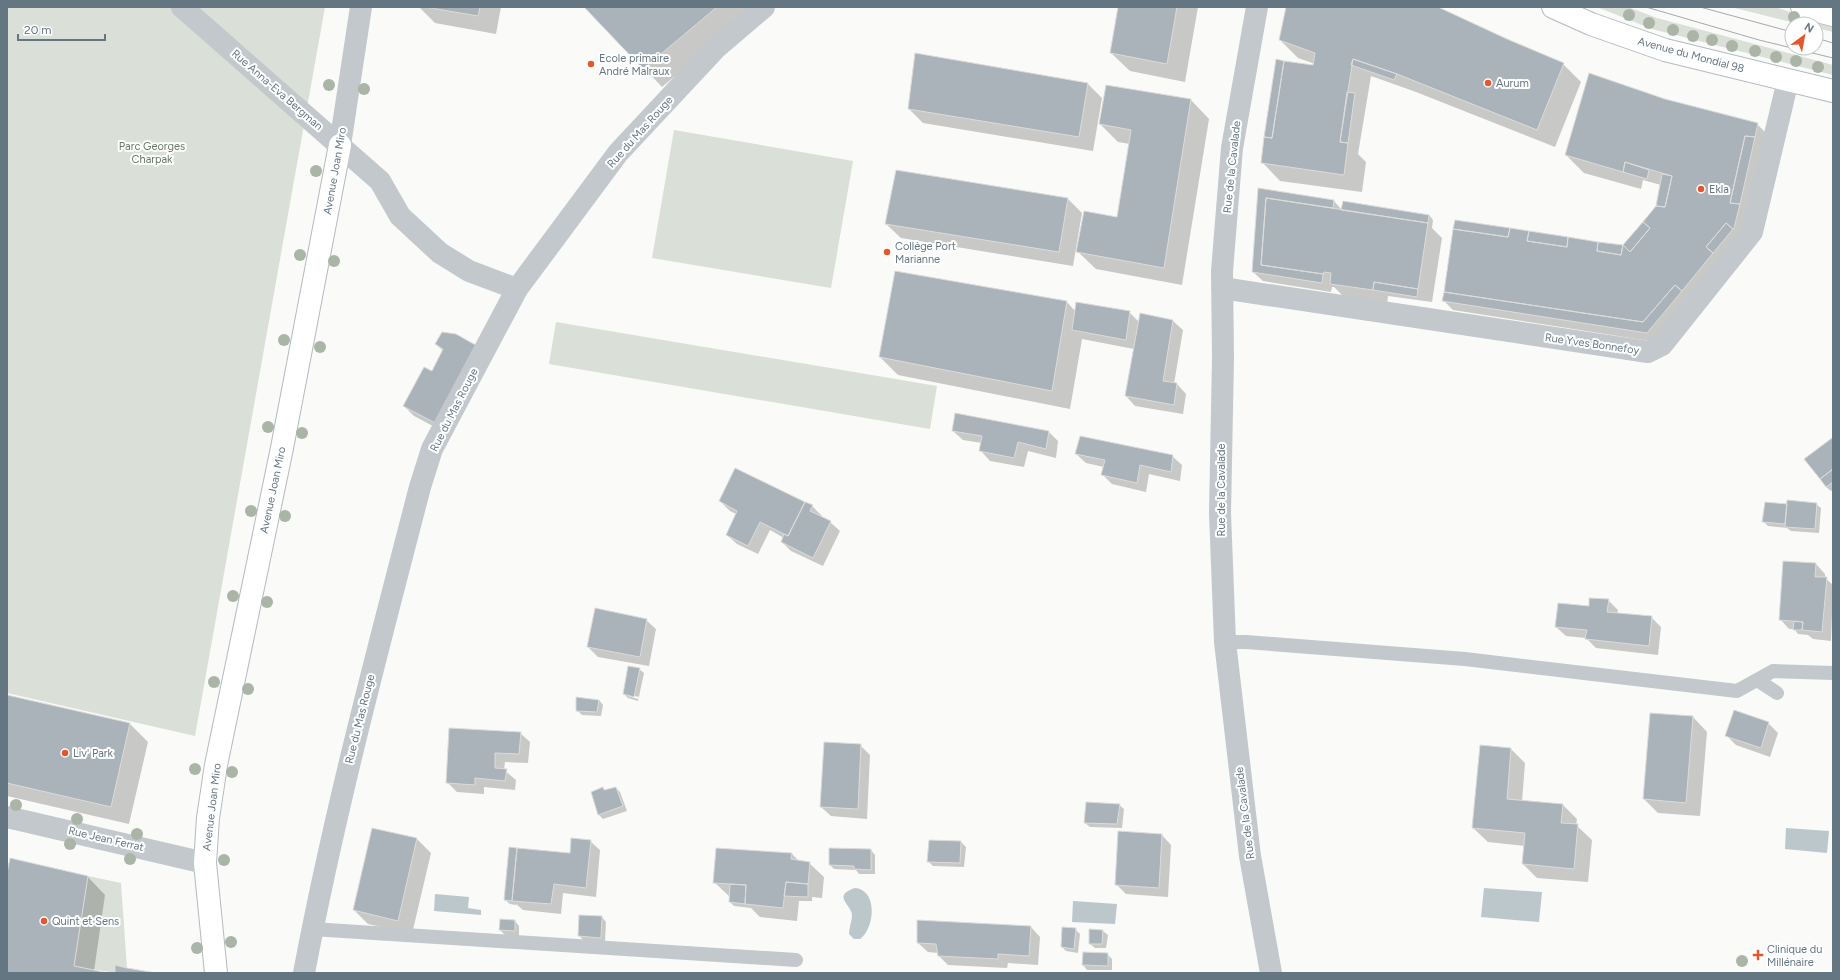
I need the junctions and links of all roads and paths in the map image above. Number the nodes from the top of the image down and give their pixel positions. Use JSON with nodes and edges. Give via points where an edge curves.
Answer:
{"nodes":[{"id":1,"x":182,"y":7,"type":"edge"},
{"id":2,"x":361,"y":7,"type":"edge"},
{"id":3,"x":764,"y":7,"type":"edge"},
{"id":4,"x":1257,"y":7,"type":"edge"},
{"id":5,"x":1553,"y":7,"type":"edge"},
{"id":6,"x":1802,"y":7,"type":"edge"},
{"id":7,"x":1833,"y":15,"type":"edge"},
{"id":8,"x":1788,"y":80,"type":"junction"},
{"id":9,"x":1833,"y":91,"type":"edge"},
{"id":10,"x":340,"y":145,"type":"junction"},
{"id":11,"x":1222,"y":288,"type":"junction"},
{"id":12,"x":517,"y":289,"type":"junction"},
{"id":13,"x":1225,"y":642,"type":"junction"},
{"id":14,"x":1833,"y":673,"type":"edge"},
{"id":15,"x":1757,"y":680,"type":"junction"},
{"id":16,"x":1777,"y":694,"type":"dead end"},
{"id":17,"x":7,"y":817,"type":"edge"},
{"id":18,"x":205,"y":863,"type":"junction"},
{"id":19,"x":312,"y":929,"type":"junction"},
{"id":20,"x":796,"y":960,"type":"dead end"},
{"id":21,"x":216,"y":973,"type":"edge"},
{"id":22,"x":304,"y":973,"type":"edge"},
{"id":23,"x":1271,"y":973,"type":"edge"}],
"edges":[{"from":1,"to":10,"type":"street","name":"Rue Anna-Eva Bergman"},
{"from":2,"to":10,"type":"street","name":"Avenue Joan Miro"},
{"from":3,"to":12,"type":"street","name":"Rue du Mas Rouge","via":[[717,46],[618,153]]},
{"from":4,"to":11,"type":"street","name":"Rue de la Cavalade","via":[[1232,148]]},
{"from":5,"to":8,"type":"street","name":"Avenue du Mondial 98","via":[[1591,24],[1665,50]]},
{"from":6,"to":7,"type":"street"},
{"from":8,"to":9,"type":"street","name":"Avenue du Mondial 98"},
{"from":8,"to":11,"type":"street","name":"Rue Yves Bonnefoy","via":[[1752,232],[1662,345],[1648,352]]},
{"from":10,"to":12,"type":"street","name":"Rue Anna-Eva Bergman","via":[[380,181],[400,216],[440,253],[469,271]]},
{"from":10,"to":18,"type":"street","name":"Avenue Joan Miro","via":[[282,448],[216,765],[208,818]]},
{"from":11,"to":13,"type":"street","name":"Rue de la Cavalade","via":[[1220,513]]},
{"from":12,"to":19,"type":"street","name":"Rue du Mas Rouge","via":[[432,449],[353,746]]},
{"from":13,"to":15,"type":"lane","via":[[1465,659],[1737,691]]},
{"from":13,"to":23,"type":"street","name":"Rue de la Cavalade","via":[[1250,856]]},
{"from":14,"to":15,"type":"lane","via":[[1773,672]]},
{"from":15,"to":16,"type":"lane"},
{"from":17,"to":18,"type":"street","name":"Rue Jean Ferrat"},
{"from":18,"to":21,"type":"street","name":"Avenue Joan Miro"},
{"from":19,"to":20,"type":"lane"},
{"from":19,"to":22,"type":"street","name":"Rue du Mas Rouge"}]}
